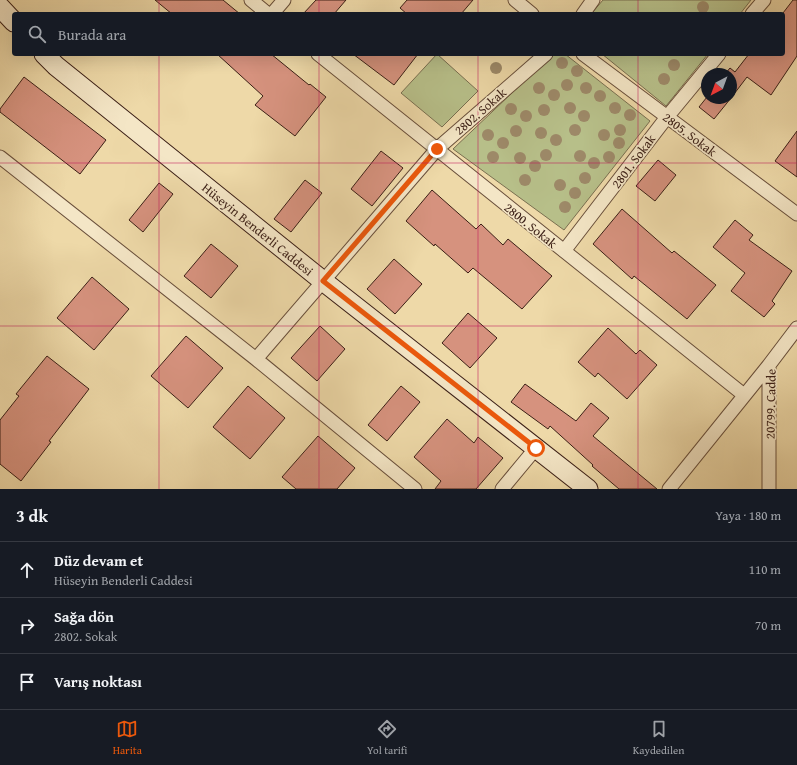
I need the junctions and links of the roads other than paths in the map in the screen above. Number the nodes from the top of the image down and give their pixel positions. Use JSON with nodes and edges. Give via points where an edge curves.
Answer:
{"nodes":[{"id":1,"x":251,"y":0,"type":"edge"},
{"id":2,"x":284,"y":0,"type":"edge"},
{"id":3,"x":515,"y":0,"type":"edge"},
{"id":4,"x":593,"y":0,"type":"edge"},
{"id":5,"x":764,"y":0,"type":"edge"},
{"id":6,"x":0,"y":7,"type":"edge"},
{"id":7,"x":266,"y":12,"type":"edge"},
{"id":8,"x":274,"y":12,"type":"edge"},
{"id":9,"x":530,"y":12,"type":"edge"},
{"id":10,"x":584,"y":12,"type":"edge"},
{"id":11,"x":754,"y":12,"type":"edge"},
{"id":12,"x":12,"y":20,"type":"edge"},
{"id":13,"x":46,"y":56,"type":"edge"},
{"id":14,"x":321,"y":56,"type":"edge"},
{"id":15,"x":544,"y":56,"type":"edge"},
{"id":16,"x":586,"y":56,"type":"edge"},
{"id":17,"x":717,"y":56,"type":"edge"},
{"id":18,"x":667,"y":117,"type":"junction"},
{"id":19,"x":437,"y":149,"type":"junction"},
{"id":20,"x":0,"y":157,"type":"edge"},
{"id":21,"x":797,"y":214,"type":"edge"},
{"id":22,"x":564,"y":251,"type":"junction"},
{"id":23,"x":323,"y":281,"type":"junction"},
{"id":24,"x":797,"y":328,"type":"edge"},
{"id":25,"x":256,"y":359,"type":"junction"},
{"id":26,"x":770,"y":365,"type":"junction"},
{"id":27,"x":744,"y":395,"type":"junction"},
{"id":28,"x":536,"y":448,"type":"junction"},
{"id":29,"x":415,"y":489,"type":"edge"},
{"id":30,"x":502,"y":489,"type":"edge"},
{"id":31,"x":588,"y":489,"type":"edge"},
{"id":32,"x":669,"y":489,"type":"edge"},
{"id":33,"x":769,"y":489,"type":"edge"}],
"edges":[{"from":1,"to":7,"type":"street"},
{"from":2,"to":8,"type":"street"},
{"from":3,"to":9,"type":"street"},
{"from":4,"to":10,"type":"street"},
{"from":5,"to":11,"type":"street"},
{"from":6,"to":12,"type":"main road"},
{"from":13,"to":23,"type":"main road","name":"Hüseyin Benderli Caddesi"},
{"from":14,"to":19,"type":"street","name":"2800. Sokak"},
{"from":15,"to":19,"type":"street","name":"2802. Sokak"},
{"from":16,"to":18,"type":"street","name":"2805. Sokak"},
{"from":17,"to":18,"type":"street","name":"2801. Sokak"},
{"from":18,"to":21,"type":"street","name":"2805. Sokak"},
{"from":18,"to":22,"type":"street","name":"2801. Sokak"},
{"from":19,"to":22,"type":"street","name":"2800. Sokak"},
{"from":19,"to":23,"type":"street","name":"2802. Sokak"},
{"from":20,"to":25,"type":"street"},
{"from":22,"to":27,"type":"street","name":"2800. Sokak"},
{"from":23,"to":25,"type":"street","name":"2802. Sokak"},
{"from":23,"to":28,"type":"main road","name":"Hüseyin Benderli Caddesi"},
{"from":24,"to":26,"type":"street","name":"20799. Cadde"},
{"from":25,"to":29,"type":"street"},
{"from":26,"to":27,"type":"street"},
{"from":26,"to":33,"type":"street","name":"20799. Cadde"},
{"from":27,"to":32,"type":"street"},
{"from":28,"to":30,"type":"street"},
{"from":28,"to":31,"type":"main road","name":"Hüseyin Benderli Caddesi"}]}
